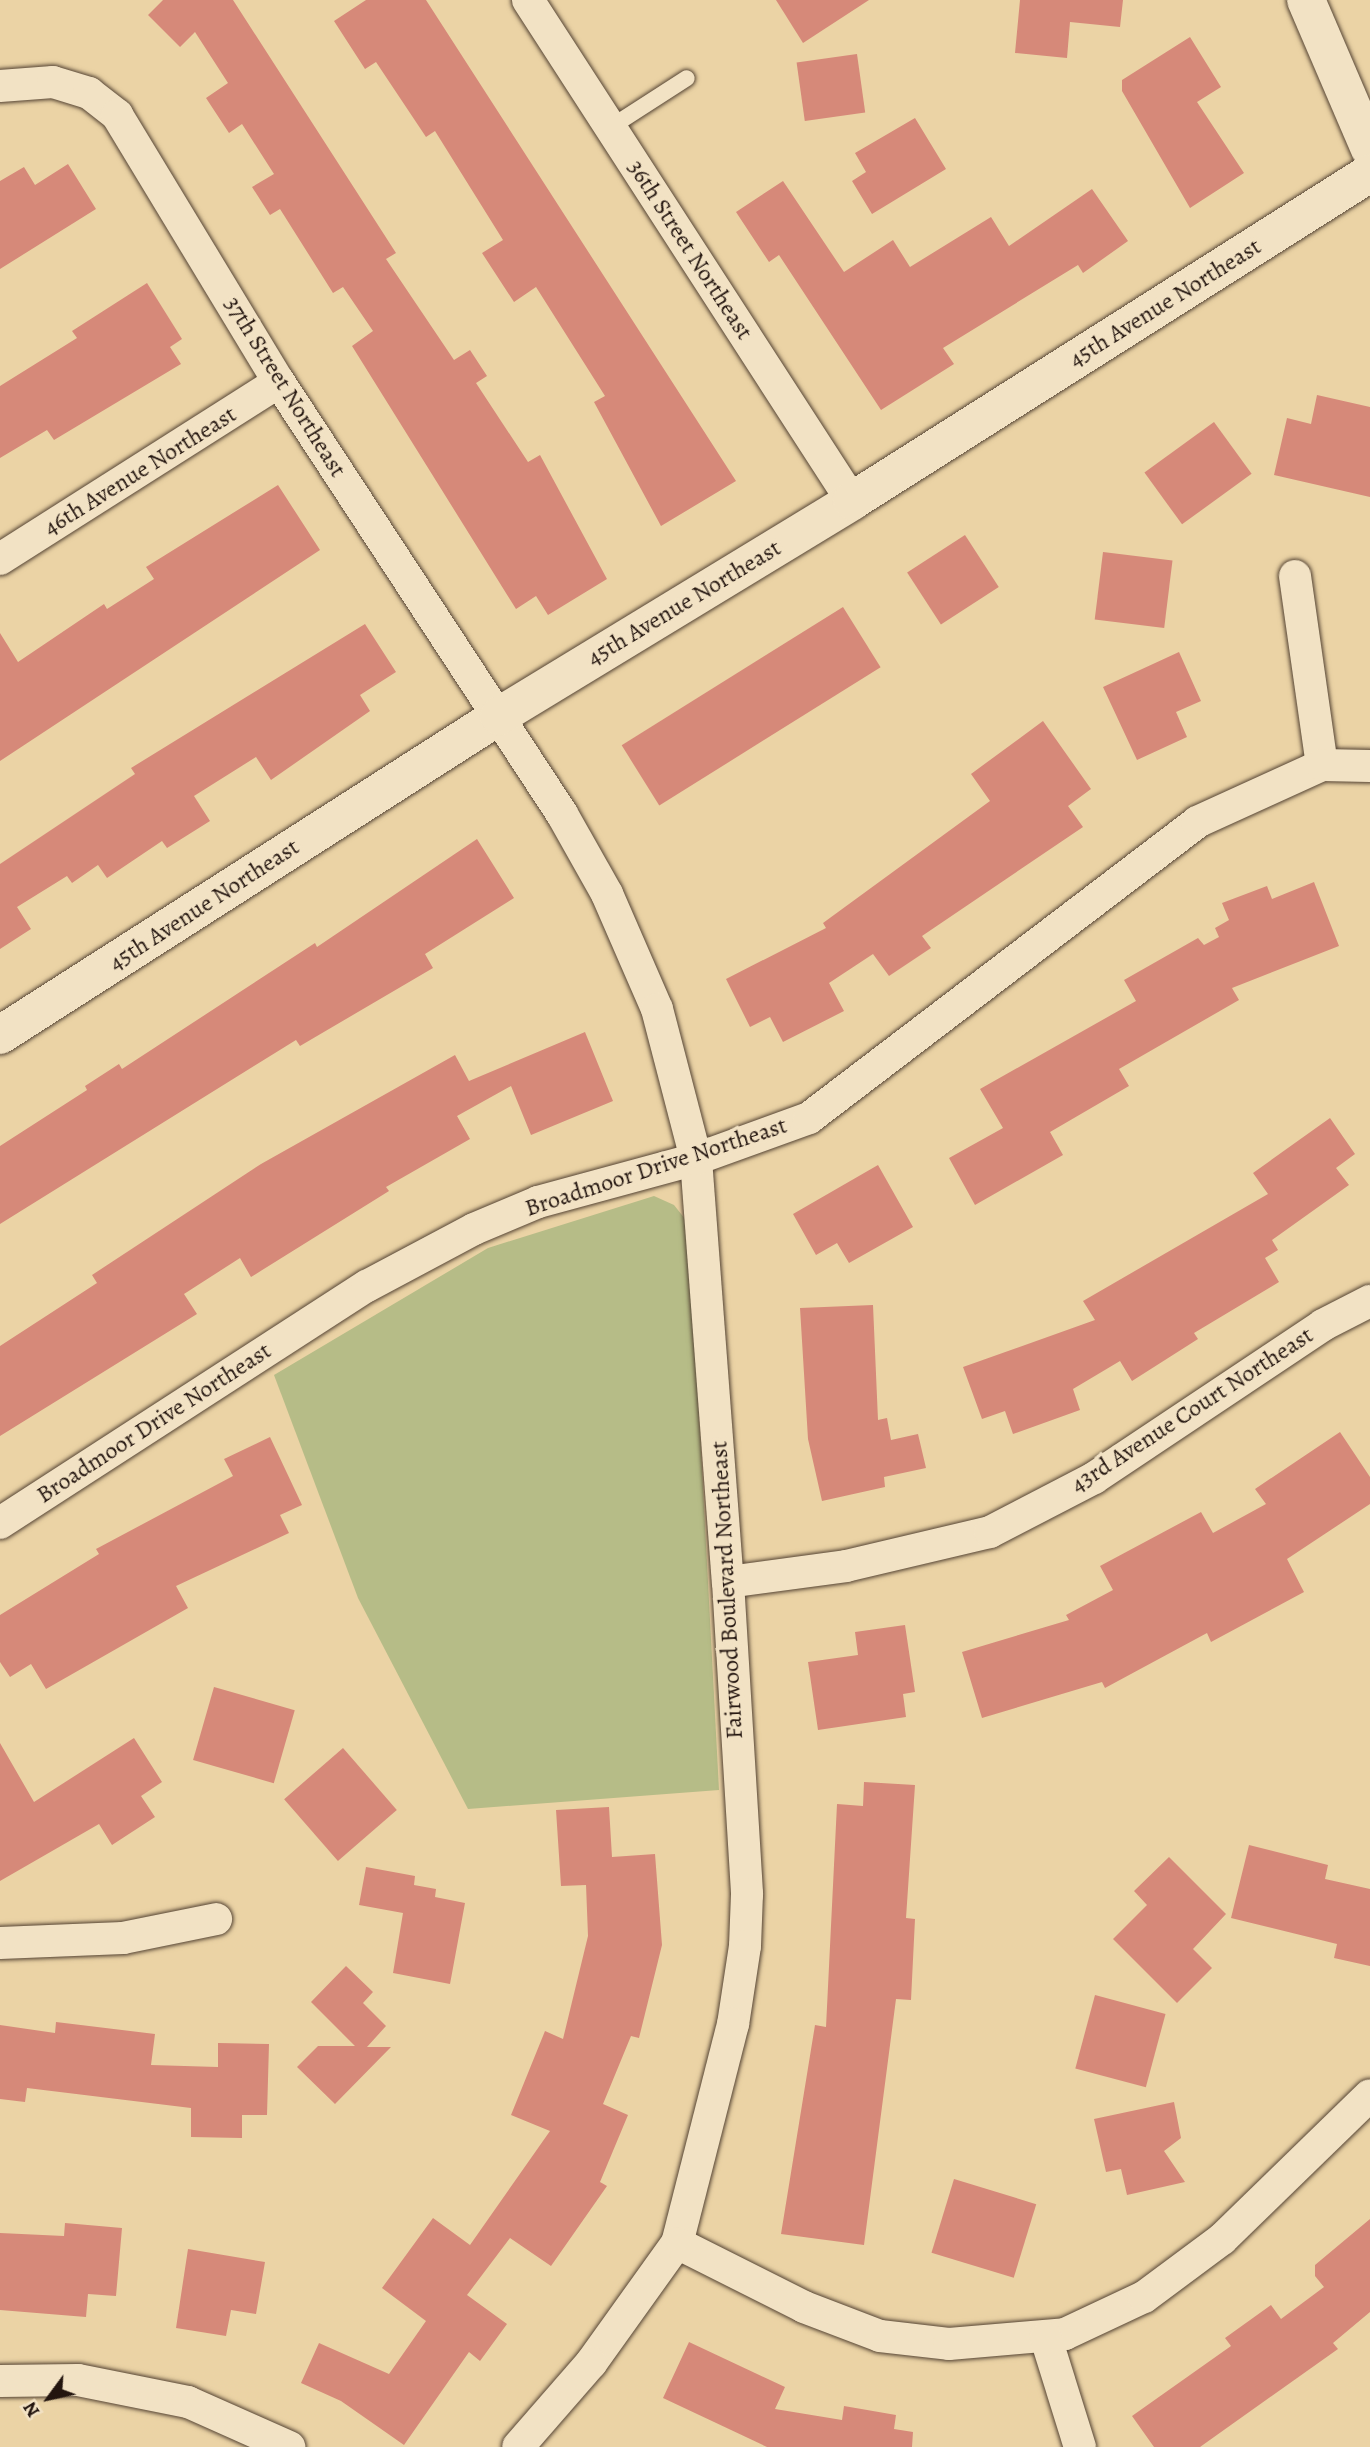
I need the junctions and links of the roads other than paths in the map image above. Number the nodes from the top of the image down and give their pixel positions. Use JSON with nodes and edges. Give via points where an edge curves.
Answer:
{"nodes":[{"id":1,"x":528,"y":0,"type":"edge"},
{"id":2,"x":1306,"y":0,"type":"edge"},
{"id":3,"x":687,"y":78,"type":"dead end"},
{"id":4,"x":0,"y":86,"type":"edge"},
{"id":5,"x":611,"y":127,"type":"junction"},
{"id":6,"x":1370,"y":149,"type":"edge"},
{"id":7,"x":1370,"y":173,"type":"edge"},
{"id":8,"x":279,"y":382,"type":"junction"},
{"id":9,"x":852,"y":501,"type":"junction"},
{"id":10,"x":0,"y":559,"type":"edge"},
{"id":11,"x":1295,"y":576,"type":"dead end"},
{"id":12,"x":499,"y":716,"type":"junction"},
{"id":13,"x":1322,"y":765,"type":"junction"},
{"id":14,"x":1370,"y":766,"type":"edge"},
{"id":15,"x":0,"y":1035,"type":"edge"},
{"id":16,"x":696,"y":1159,"type":"junction"},
{"id":17,"x":1370,"y":1301,"type":"edge"},
{"id":18,"x":0,"y":1523,"type":"edge"},
{"id":19,"x":728,"y":1582,"type":"junction"},
{"id":20,"x":216,"y":1919,"type":"dead end"},
{"id":21,"x":0,"y":1944,"type":"edge"},
{"id":22,"x":1370,"y":2095,"type":"edge"},
{"id":23,"x":677,"y":2243,"type":"junction"},
{"id":24,"x":1046,"y":2338,"type":"junction"},
{"id":25,"x":0,"y":2381,"type":"edge"},
{"id":26,"x":289,"y":2447,"type":"edge"},
{"id":27,"x":518,"y":2447,"type":"edge"},
{"id":28,"x":1080,"y":2447,"type":"edge"}],
"edges":[{"from":1,"to":5,"type":"street","name":"36th Street Northeast"},
{"from":2,"to":6,"type":"street"},
{"from":3,"to":5,"type":"lane"},
{"from":4,"to":8,"type":"street","name":"37th Street Northeast","via":[[53,82],[89,93],[117,115]]},
{"from":5,"to":9,"type":"street","name":"36th Street Northeast"},
{"from":7,"to":9,"type":"street","name":"45th Avenue Northeast"},
{"from":8,"to":10,"type":"street","name":"46th Avenue Northeast"},
{"from":8,"to":12,"type":"street","name":"37th Street Northeast"},
{"from":9,"to":12,"type":"street","name":"45th Avenue Northeast"},
{"from":11,"to":13,"type":"street"},
{"from":12,"to":15,"type":"street","name":"45th Avenue Northeast"},
{"from":12,"to":16,"type":"street","name":"Fairwood Boulevard Northeast","via":[[575,837],[643,975]]},
{"from":13,"to":14,"type":"street","name":"Broadmoor Drive Northeast"},
{"from":13,"to":16,"type":"street","name":"Broadmoor Drive Northeast","via":[[1197,822],[819,1111]]},
{"from":16,"to":18,"type":"street","name":"Broadmoor Drive Northeast","via":[[538,1202],[474,1229],[367,1286]]},
{"from":16,"to":19,"type":"street","name":"Fairwood Boulevard Northeast"},
{"from":17,"to":19,"type":"street","name":"43rd Avenue Court Northeast","via":[[1323,1325],[1094,1478],[990,1532],[918,1552]]},
{"from":19,"to":23,"type":"street","name":"Fairwood Boulevard Northeast","via":[[747,1894],[745,1945],[733,2024]]},
{"from":20,"to":21,"type":"street","via":[[122,1938]]},
{"from":22,"to":24,"type":"street","via":[[1222,2239],[1172,2278],[1093,2323]]},
{"from":23,"to":24,"type":"street","via":[[804,2307],[880,2336],[949,2344]]},
{"from":23,"to":27,"type":"street","name":"Fairwood Boulevard Northeast","via":[[591,2363]]},
{"from":24,"to":28,"type":"street"},
{"from":25,"to":26,"type":"street","via":[[78,2380],[188,2402]]}]}
